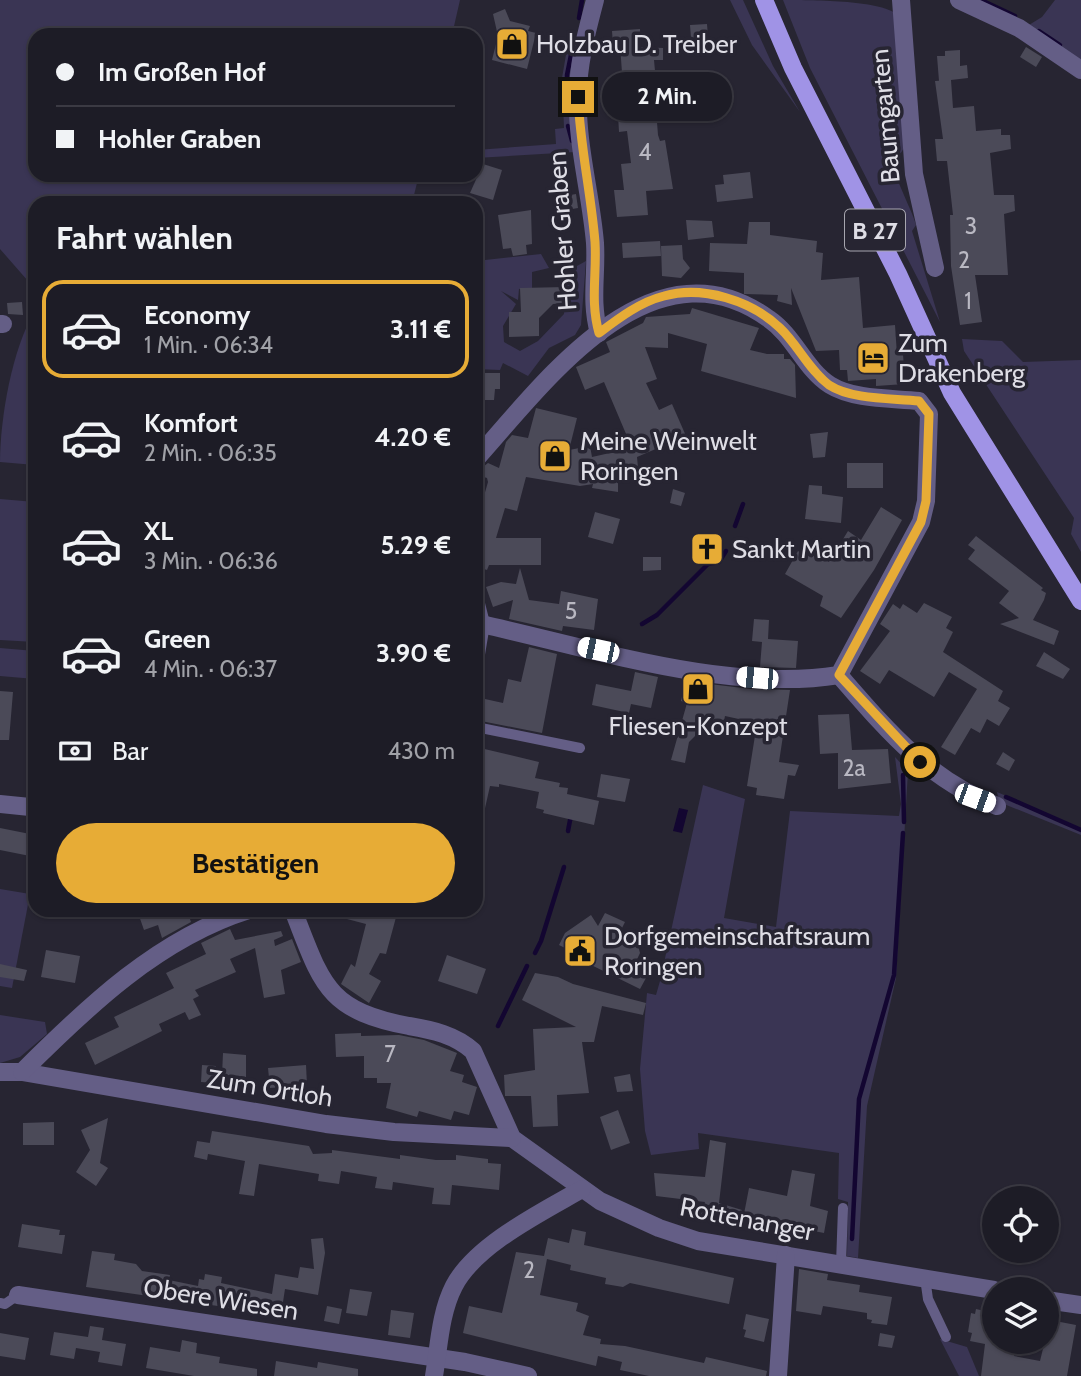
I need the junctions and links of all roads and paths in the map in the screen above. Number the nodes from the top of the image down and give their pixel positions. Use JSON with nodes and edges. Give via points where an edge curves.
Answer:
{"nodes":[{"id":1,"x":595,"y":0,"type":"edge"},
{"id":2,"x":764,"y":0,"type":"edge"},
{"id":3,"x":901,"y":0,"type":"edge"},
{"id":4,"x":959,"y":0,"type":"edge"},
{"id":5,"x":1081,"y":70,"type":"edge"},
{"id":6,"x":935,"y":268,"type":"dead end"},
{"id":7,"x":599,"y":333,"type":"junction"},
{"id":8,"x":483,"y":452,"type":"edge"},
{"id":9,"x":1081,"y":600,"type":"edge"},
{"id":10,"x":483,"y":624,"type":"edge"},
{"id":11,"x":839,"y":675,"type":"junction"},
{"id":12,"x":483,"y":727,"type":"edge"},
{"id":13,"x":580,"y":748,"type":"dead end"},
{"id":14,"x":0,"y":804,"type":"edge"},
{"id":15,"x":997,"y":806,"type":"dead end"},
{"id":16,"x":28,"y":807,"type":"edge"},
{"id":17,"x":231,"y":917,"type":"edge"},
{"id":18,"x":296,"y":917,"type":"edge"},
{"id":19,"x":0,"y":1072,"type":"edge"},
{"id":20,"x":22,"y":1072,"type":"junction"},
{"id":21,"x":512,"y":1138,"type":"junction"},
{"id":22,"x":582,"y":1189,"type":"junction"},
{"id":23,"x":844,"y":1208,"type":"dead end"},
{"id":24,"x":786,"y":1255,"type":"junction"},
{"id":25,"x":841,"y":1264,"type":"junction"},
{"id":26,"x":925,"y":1278,"type":"junction"},
{"id":27,"x":982,"y":1288,"type":"edge"},
{"id":28,"x":18,"y":1295,"type":"joint"},
{"id":29,"x":1059,"y":1302,"type":"edge"},
{"id":30,"x":0,"y":1303,"type":"edge"},
{"id":31,"x":1081,"y":1306,"type":"edge"},
{"id":32,"x":946,"y":1337,"type":"dead end"},
{"id":33,"x":435,"y":1368,"type":"edge"},
{"id":34,"x":528,"y":1376,"type":"edge"},
{"id":35,"x":778,"y":1376,"type":"edge"}],
"edges":[{"from":1,"to":7,"type":"street","name":"Hohler Graben","via":[[578,97],[592,207],[593,303]]},
{"from":2,"to":9,"type":"main road","number":"B 27","via":[[940,370],[978,439]]},
{"from":3,"to":6,"type":"street","name":"Baumgarten","via":[[914,174]]},
{"from":4,"to":5,"type":"street","via":[[1030,34]]},
{"from":7,"to":8,"type":"street","via":[[556,372]]},
{"from":7,"to":11,"type":"street","via":[[639,306],[667,295],[719,297],[769,318],[833,387],[919,401],[929,414],[921,522]]},
{"from":10,"to":11,"type":"street","via":[[634,659],[732,675],[792,680]]},
{"from":11,"to":15,"type":"street","via":[[920,762],[943,780]]},
{"from":12,"to":13,"type":"lane"},
{"from":14,"to":16,"type":"street"},
{"from":17,"to":20,"type":"street","via":[[166,949],[73,1020]]},
{"from":18,"to":21,"type":"street","via":[[321,979],[343,1003],[379,1020],[440,1032],[473,1051]]},
{"from":19,"to":20,"type":"street","name":"Zum Ortloh"},
{"from":20,"to":21,"type":"street","name":"Zum Ortloh","via":[[326,1124]]},
{"from":21,"to":22,"type":"street","name":"Rottenanger"},
{"from":22,"to":24,"type":"street","name":"Rottenanger","via":[[627,1214],[687,1237]]},
{"from":22,"to":33,"type":"street","via":[[507,1235],[467,1266],[446,1307]]},
{"from":23,"to":25,"type":"lane"},
{"from":24,"to":25,"type":"street","name":"Rottenanger"},
{"from":24,"to":35,"type":"street"},
{"from":25,"to":26,"type":"street","name":"Rottenanger"},
{"from":26,"to":27,"type":"street","name":"Rottenanger"},
{"from":26,"to":32,"type":"lane","via":[[928,1299]]},
{"from":28,"to":30,"type":"lane","name":"Obere Wiesen"},
{"from":28,"to":33,"type":"street","name":"Obere Wiesen"},
{"from":29,"to":31,"type":"street"},
{"from":33,"to":34,"type":"street","name":"Obere Wiesen"}]}
